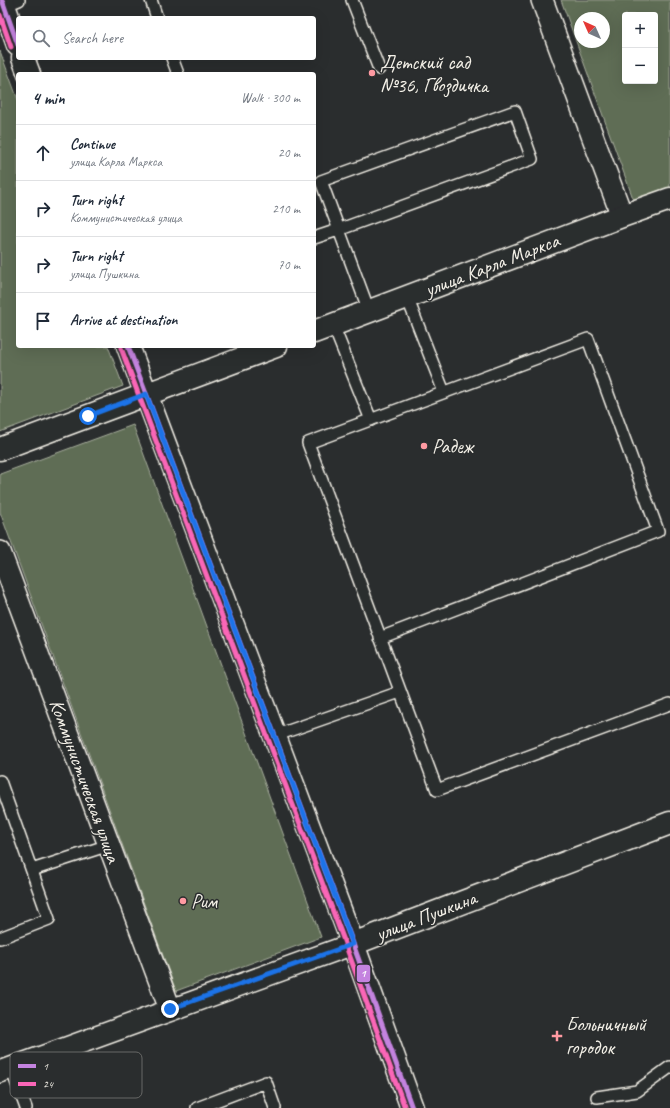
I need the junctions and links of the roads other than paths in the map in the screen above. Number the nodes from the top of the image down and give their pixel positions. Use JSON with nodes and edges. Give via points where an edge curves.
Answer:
{"nodes":[{"id":1,"x":150,"y":0,"type":"edge"},
{"id":2,"x":352,"y":0,"type":"edge"},
{"id":3,"x":542,"y":0,"type":"edge"},
{"id":4,"x":8,"y":2,"type":"edge"},
{"id":5,"x":156,"y":16,"type":"edge"},
{"id":6,"x":16,"y":36,"type":"edge"},
{"id":7,"x":24,"y":60,"type":"edge"},
{"id":8,"x":173,"y":60,"type":"edge"},
{"id":9,"x":379,"y":69,"type":"dead end"},
{"id":10,"x":28,"y":72,"type":"edge"},
{"id":11,"x":177,"y":72,"type":"edge"},
{"id":12,"x":670,"y":199,"type":"edge"},
{"id":13,"x":622,"y":216,"type":"junction"},
{"id":14,"x":338,"y":230,"type":"junction"},
{"id":15,"x":316,"y":237,"type":"edge"},
{"id":16,"x":408,"y":297,"type":"junction"},
{"id":17,"x":369,"y":311,"type":"junction"},
{"id":18,"x":324,"y":329,"type":"edge"},
{"id":19,"x":129,"y":348,"type":"edge"},
{"id":20,"x":271,"y":348,"type":"edge"},
{"id":21,"x":444,"y":392,"type":"junction"},
{"id":22,"x":146,"y":394,"type":"junction"},
{"id":23,"x":371,"y":420,"type":"junction"},
{"id":24,"x":0,"y":449,"type":"edge"},
{"id":25,"x":0,"y":552,"type":"edge"},
{"id":26,"x":380,"y":638,"type":"junction"},
{"id":27,"x":400,"y":692,"type":"junction"},
{"id":28,"x":670,"y":704,"type":"edge"},
{"id":29,"x":274,"y":736,"type":"junction"},
{"id":30,"x":0,"y":781,"type":"edge"},
{"id":31,"x":670,"y":823,"type":"edge"},
{"id":32,"x":109,"y":845,"type":"junction"},
{"id":33,"x":32,"y":870,"type":"junction"},
{"id":34,"x":0,"y":938,"type":"edge"},
{"id":35,"x":353,"y":944,"type":"junction"},
{"id":36,"x":170,"y":1009,"type":"junction"},
{"id":37,"x":54,"y":1052,"type":"edge"},
{"id":38,"x":670,"y":1067,"type":"edge"},
{"id":39,"x":597,"y":1097,"type":"dead end"},
{"id":40,"x":21,"y":1098,"type":"edge"},
{"id":41,"x":26,"y":1108,"type":"edge"},
{"id":42,"x":197,"y":1108,"type":"edge"},
{"id":43,"x":276,"y":1108,"type":"edge"},
{"id":44,"x":412,"y":1108,"type":"edge"}],
"edges":[{"from":1,"to":5,"type":"lane"},
{"from":2,"to":9,"type":"lane"},
{"from":3,"to":13,"type":"street"},
{"from":4,"to":6,"type":"street"},
{"from":7,"to":10,"type":"street"},
{"from":8,"to":11,"type":"lane"},
{"from":12,"to":13,"type":"street","name":"улица Карла Маркса"},
{"from":13,"to":16,"type":"street","name":"улица Карла Маркса"},
{"from":14,"to":14,"type":"lane","via":[[532,159],[514,111],[321,181]]},
{"from":14,"to":15,"type":"lane"},
{"from":14,"to":17,"type":"lane"},
{"from":16,"to":17,"type":"street","name":"улица Карла Маркса"},
{"from":16,"to":21,"type":"lane"},
{"from":17,"to":18,"type":"street","name":"улица Карла Маркса"},
{"from":18,"to":23,"type":"lane"},
{"from":19,"to":22,"type":"street"},
{"from":20,"to":22,"type":"street"},
{"from":21,"to":23,"type":"lane"},
{"from":21,"to":26,"type":"lane","via":[[588,339],[658,531]]},
{"from":22,"to":24,"type":"street"},
{"from":22,"to":29,"type":"street"},
{"from":23,"to":26,"type":"lane","via":[[308,443]]},
{"from":25,"to":32,"type":"street","name":"Коммунистическая улица"},
{"from":26,"to":27,"type":"lane"},
{"from":27,"to":28,"type":"lane","via":[[436,790]]},
{"from":27,"to":29,"type":"lane"},
{"from":29,"to":35,"type":"street"},
{"from":30,"to":33,"type":"lane"},
{"from":31,"to":35,"type":"street","name":"улица Пушкина"},
{"from":32,"to":33,"type":"lane"},
{"from":32,"to":36,"type":"street","name":"Коммунистическая улица"},
{"from":33,"to":34,"type":"lane","via":[[50,919]]},
{"from":35,"to":36,"type":"street","name":"улица Пушкина"},
{"from":35,"to":44,"type":"street"},
{"from":36,"to":37,"type":"street","name":"улица Пушкина"},
{"from":38,"to":39,"type":"lane","via":[[637,1091]]},
{"from":40,"to":41,"type":"lane"},
{"from":42,"to":43,"type":"lane","via":[[266,1082]]}]}
